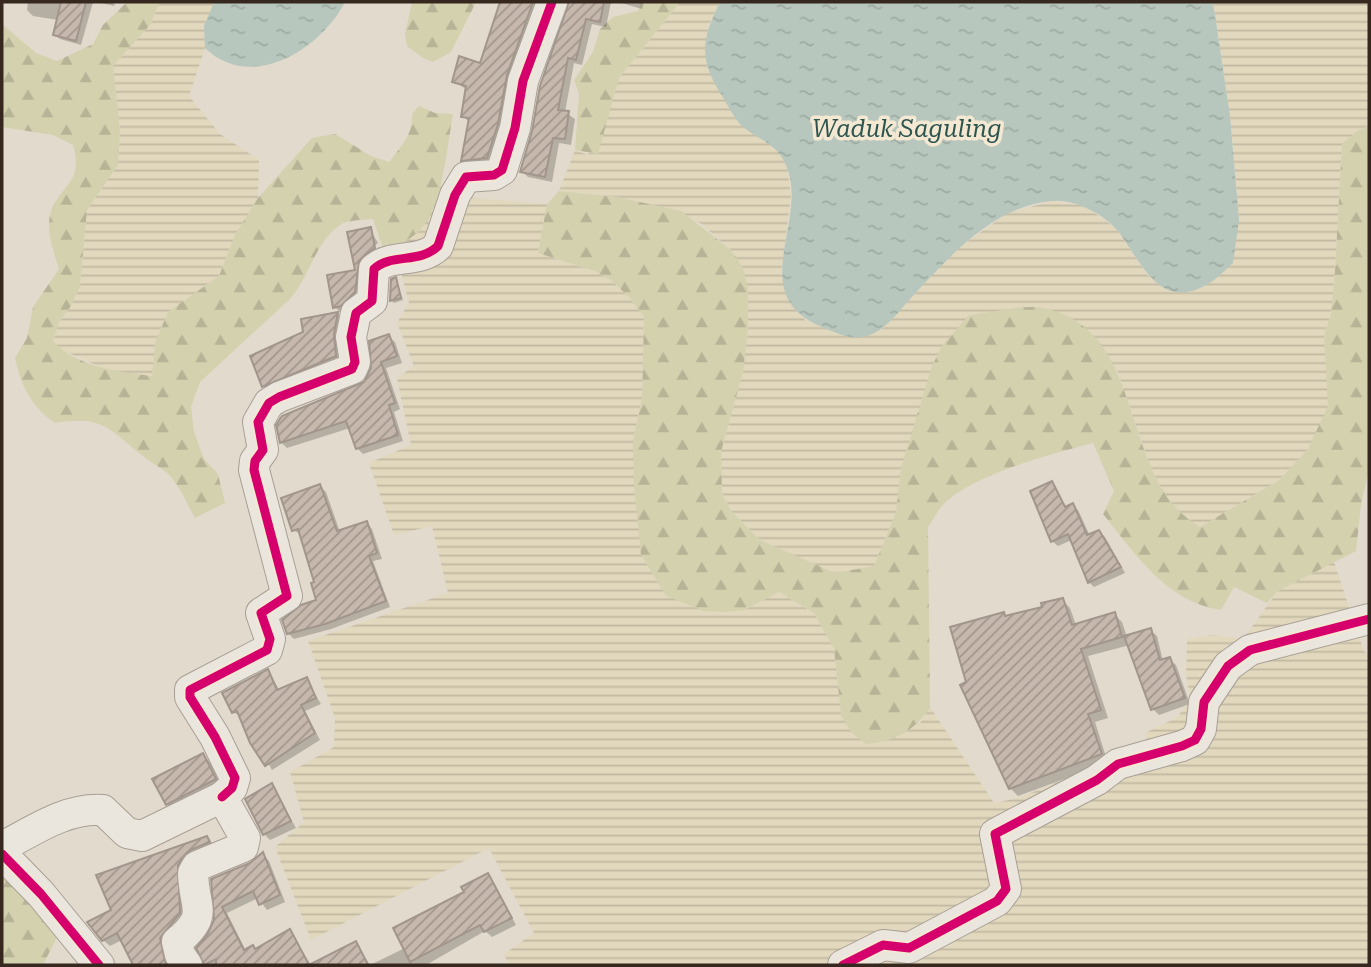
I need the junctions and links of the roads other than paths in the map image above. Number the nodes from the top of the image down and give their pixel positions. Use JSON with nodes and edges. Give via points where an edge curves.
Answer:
{"nodes":[{"id":1,"x":552,"y":2,"type":"edge"},
{"id":2,"x":1369,"y":619,"type":"edge"},
{"id":3,"x":222,"y":797,"type":"junction"},
{"id":4,"x":2,"y":847,"type":"edge"},
{"id":5,"x":2,"y":854,"type":"edge"},
{"id":6,"x":99,"y":965,"type":"edge"},
{"id":7,"x":187,"y":965,"type":"edge"},
{"id":8,"x":843,"y":965,"type":"edge"}],
"edges":[{"from":1,"to":3,"type":"street","via":[[523,81],[502,170],[466,177],[433,251],[386,262],[374,270],[372,301],[356,313],[352,329],[352,369],[279,397],[269,403],[258,422],[263,450],[254,470],[287,596],[261,613],[270,639],[267,650],[190,690],[235,778]]},
{"from":2,"to":8,"type":"street","via":[[1301,635],[1239,657],[1204,702],[1195,740],[1118,764],[1097,780],[995,834],[1006,889],[997,901],[909,948],[883,945]]},
{"from":3,"to":4,"type":"street","via":[[142,836],[127,833],[103,810],[89,809]]},
{"from":3,"to":7,"type":"street","via":[[245,838],[243,847],[198,866],[193,873],[200,913],[197,925],[177,942]]},
{"from":5,"to":6,"type":"street"}]}
